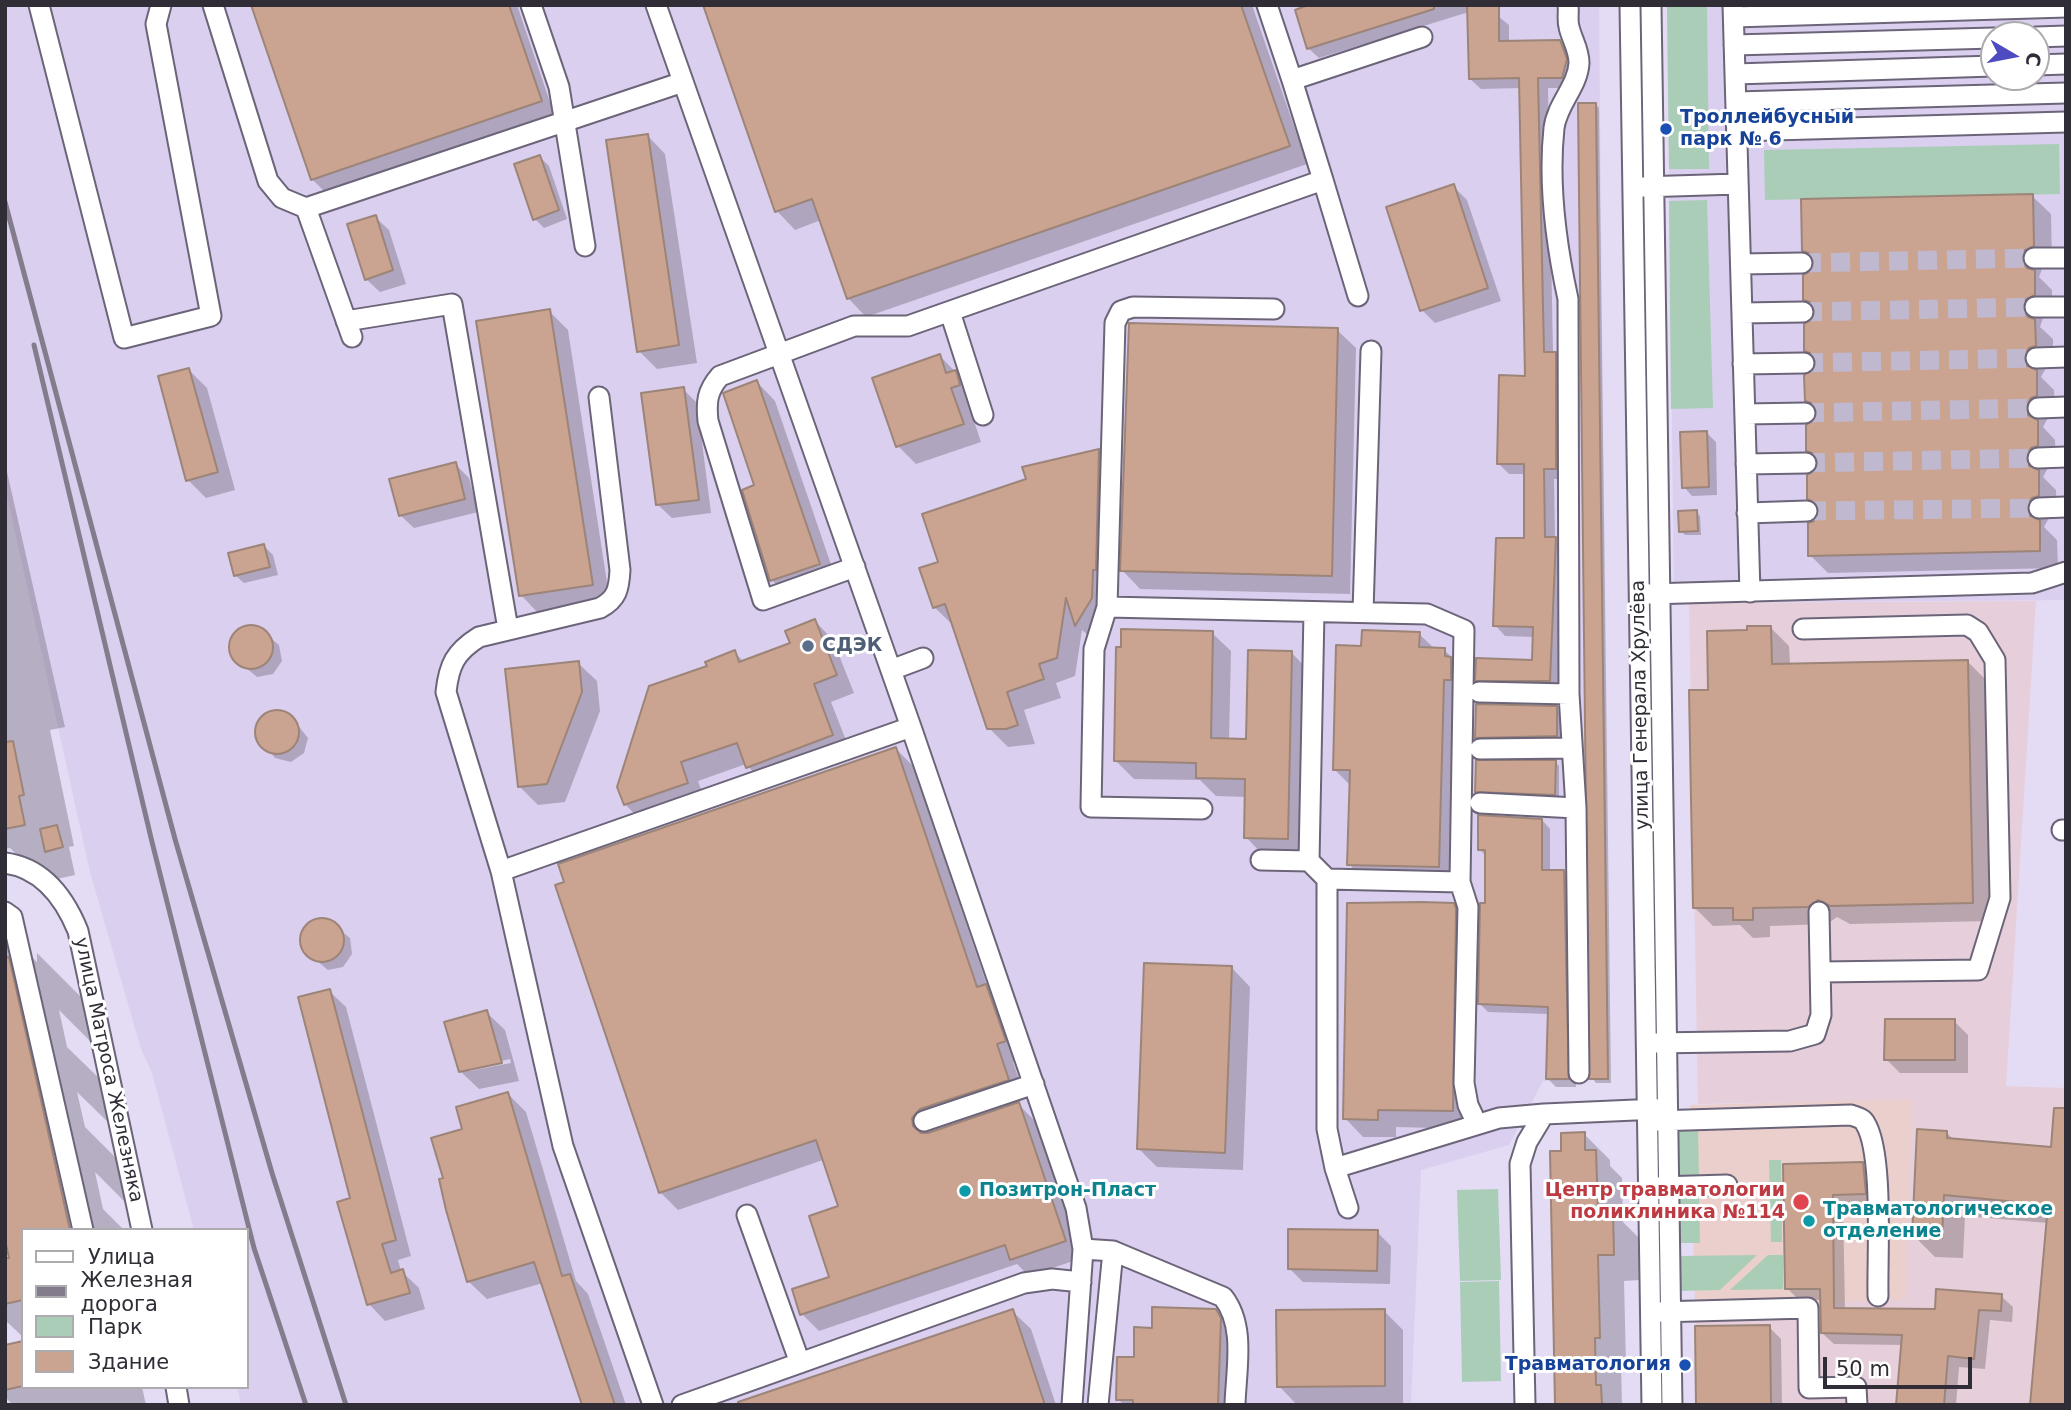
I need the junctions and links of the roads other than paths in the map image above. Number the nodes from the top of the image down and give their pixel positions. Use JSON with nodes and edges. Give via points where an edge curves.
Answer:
{"nodes":[{"id":1,"x":39,"y":5,"type":"edge"},
{"id":2,"x":162,"y":5,"type":"edge"},
{"id":3,"x":213,"y":5,"type":"edge"},
{"id":4,"x":531,"y":5,"type":"edge"},
{"id":5,"x":656,"y":5,"type":"edge"},
{"id":6,"x":1267,"y":5,"type":"edge"},
{"id":7,"x":1569,"y":5,"type":"edge"},
{"id":8,"x":1630,"y":5,"type":"edge"},
{"id":9,"x":1651,"y":5,"type":"edge"},
{"id":10,"x":2066,"y":7,"type":"edge"},
{"id":11,"x":1734,"y":11,"type":"edge"},
{"id":12,"x":1422,"y":37,"type":"dead end"},
{"id":13,"x":1980,"y":38,"type":"edge"},
{"id":14,"x":1734,"y":45,"type":"junction"},
{"id":15,"x":1980,"y":66,"type":"edge"},
{"id":16,"x":1735,"y":74,"type":"junction"},
{"id":17,"x":1292,"y":80,"type":"junction"},
{"id":18,"x":683,"y":82,"type":"junction"},
{"id":19,"x":2066,"y":93,"type":"edge"},
{"id":20,"x":1736,"y":102,"type":"junction"},
{"id":21,"x":564,"y":120,"type":"junction"},
{"id":22,"x":2066,"y":122,"type":"edge"},
{"id":23,"x":1737,"y":131,"type":"junction"},
{"id":24,"x":1323,"y":180,"type":"junction"},
{"id":25,"x":1738,"y":184,"type":"junction"},
{"id":26,"x":1633,"y":187,"type":"junction"},
{"id":27,"x":1654,"y":187,"type":"junction"},
{"id":28,"x":306,"y":208,"type":"junction"},
{"id":29,"x":585,"y":246,"type":"dead end"},
{"id":30,"x":2034,"y":258,"type":"tunnel mouth"},
{"id":31,"x":2066,"y":258,"type":"edge"},
{"id":32,"x":1802,"y":263,"type":"tunnel mouth"},
{"id":33,"x":1741,"y":264,"type":"junction"},
{"id":34,"x":1358,"y":296,"type":"dead end"},
{"id":35,"x":2035,"y":307,"type":"tunnel mouth"},
{"id":36,"x":2066,"y":307,"type":"edge"},
{"id":37,"x":1274,"y":309,"type":"dead end"},
{"id":38,"x":950,"y":312,"type":"junction"},
{"id":39,"x":1803,"y":312,"type":"tunnel mouth"},
{"id":40,"x":1742,"y":313,"type":"junction"},
{"id":41,"x":1371,"y":351,"type":"dead end"},
{"id":42,"x":780,"y":355,"type":"junction"},
{"id":43,"x":2036,"y":358,"type":"tunnel mouth"},
{"id":44,"x":2066,"y":358,"type":"edge"},
{"id":45,"x":1804,"y":363,"type":"tunnel mouth"},
{"id":46,"x":1743,"y":364,"type":"junction"},
{"id":47,"x":599,"y":397,"type":"dead end"},
{"id":48,"x":2066,"y":407,"type":"edge"},
{"id":49,"x":2038,"y":408,"type":"tunnel mouth"},
{"id":50,"x":1805,"y":413,"type":"tunnel mouth"},
{"id":51,"x":1745,"y":414,"type":"junction"},
{"id":52,"x":984,"y":415,"type":"dead end"},
{"id":53,"x":2066,"y":457,"type":"edge"},
{"id":54,"x":2038,"y":458,"type":"tunnel mouth"},
{"id":55,"x":1806,"y":463,"type":"tunnel mouth"},
{"id":56,"x":1746,"y":464,"type":"junction"},
{"id":57,"x":2066,"y":507,"type":"edge"},
{"id":58,"x":2039,"y":508,"type":"tunnel mouth"},
{"id":59,"x":1807,"y":511,"type":"tunnel mouth"},
{"id":60,"x":1747,"y":513,"type":"junction"},
{"id":61,"x":855,"y":567,"type":"junction"},
{"id":62,"x":2066,"y":572,"type":"edge"},
{"id":63,"x":1750,"y":592,"type":"junction"},
{"id":64,"x":1640,"y":594,"type":"junction"},
{"id":65,"x":1660,"y":594,"type":"junction"},
{"id":66,"x":1107,"y":607,"type":"junction"},
{"id":67,"x":1314,"y":612,"type":"junction"},
{"id":68,"x":1363,"y":612,"type":"junction"},
{"id":69,"x":508,"y":629,"type":"junction"},
{"id":70,"x":1803,"y":629,"type":"dead end"},
{"id":71,"x":923,"y":659,"type":"dead end"},
{"id":72,"x":891,"y":670,"type":"junction"},
{"id":73,"x":1479,"y":692,"type":"dead end"},
{"id":74,"x":1569,"y":694,"type":"junction"},
{"id":75,"x":911,"y":727,"type":"junction"},
{"id":76,"x":1572,"y":748,"type":"junction"},
{"id":77,"x":1480,"y":749,"type":"dead end"},
{"id":78,"x":1480,"y":803,"type":"dead end"},
{"id":79,"x":1576,"y":808,"type":"junction"},
{"id":80,"x":1202,"y":809,"type":"dead end"},
{"id":81,"x":1261,"y":860,"type":"dead end"},
{"id":82,"x":1309,"y":861,"type":"junction"},
{"id":83,"x":5,"y":863,"type":"edge"},
{"id":84,"x":501,"y":871,"type":"junction"},
{"id":85,"x":1327,"y":879,"type":"junction"},
{"id":86,"x":1460,"y":882,"type":"junction"},
{"id":87,"x":5,"y":912,"type":"edge"},
{"id":88,"x":1819,"y":912,"type":"dead end"},
{"id":89,"x":1821,"y":972,"type":"junction"},
{"id":90,"x":1666,"y":1042,"type":"junction"},
{"id":91,"x":1646,"y":1043,"type":"junction"},
{"id":92,"x":1579,"y":1073,"type":"dead end"},
{"id":93,"x":1034,"y":1083,"type":"junction"},
{"id":94,"x":1544,"y":1114,"type":"junction"},
{"id":95,"x":1667,"y":1114,"type":"junction"},
{"id":96,"x":1647,"y":1115,"type":"junction"},
{"id":97,"x":924,"y":1121,"type":"dead end"},
{"id":98,"x":1477,"y":1124,"type":"junction"},
{"id":99,"x":1335,"y":1168,"type":"junction"},
{"id":100,"x":1727,"y":1185,"type":"dead end"},
{"id":101,"x":1669,"y":1186,"type":"junction"},
{"id":102,"x":1648,"y":1187,"type":"junction"},
{"id":103,"x":1348,"y":1208,"type":"dead end"},
{"id":104,"x":747,"y":1215,"type":"dead end"},
{"id":105,"x":82,"y":1228,"type":"edge"},
{"id":106,"x":142,"y":1228,"type":"edge"},
{"id":107,"x":1083,"y":1249,"type":"junction"},
{"id":108,"x":1113,"y":1251,"type":"junction"},
{"id":109,"x":1081,"y":1282,"type":"junction"},
{"id":110,"x":1878,"y":1296,"type":"dead end"},
{"id":111,"x":1651,"y":1312,"type":"junction"},
{"id":112,"x":1671,"y":1312,"type":"junction"},
{"id":113,"x":800,"y":1363,"type":"junction"},
{"id":114,"x":695,"y":1403,"type":"edge"},
{"id":115,"x":653,"y":1405,"type":"edge"},
{"id":116,"x":1072,"y":1405,"type":"edge"},
{"id":117,"x":1098,"y":1405,"type":"edge"},
{"id":118,"x":1235,"y":1405,"type":"edge"},
{"id":119,"x":1525,"y":1405,"type":"edge"},
{"id":120,"x":1652,"y":1405,"type":"edge"},
{"id":121,"x":1672,"y":1405,"type":"edge"},
{"id":122,"x":1857,"y":1405,"type":"edge"}],
"edges":[{"from":1,"to":2,"type":"street","via":[[124,338],[211,316],[156,24]]},
{"from":3,"to":28,"type":"street","via":[[268,181],[282,198]]},
{"from":4,"to":21,"type":"street","via":[[559,87]]},
{"from":5,"to":18,"type":"street"},
{"from":6,"to":17,"type":"street"},
{"from":7,"to":74,"type":"street","via":[[1569,27],[1579,65],[1559,108],[1554,149],[1556,241],[1568,299]]},
{"from":8,"to":26,"type":"street","name":"улица Генерала Хрулёва"},
{"from":9,"to":27,"type":"street","name":"улица Генерала Хрулёва"},
{"from":10,"to":11,"type":"street"},
{"from":11,"to":14,"type":"street"},
{"from":12,"to":17,"type":"street"},
{"from":13,"to":14,"type":"street"},
{"from":14,"to":16,"type":"street"},
{"from":15,"to":16,"type":"street"},
{"from":16,"to":20,"type":"street"},
{"from":17,"to":24,"type":"street"},
{"from":18,"to":21,"type":"street"},
{"from":18,"to":42,"type":"street"},
{"from":19,"to":20,"type":"street"},
{"from":20,"to":23,"type":"street"},
{"from":21,"to":28,"type":"street"},
{"from":21,"to":29,"type":"street"},
{"from":22,"to":23,"type":"street"},
{"from":23,"to":25,"type":"street"},
{"from":24,"to":34,"type":"street"},
{"from":24,"to":38,"type":"street"},
{"from":25,"to":27,"type":"street"},
{"from":25,"to":33,"type":"street"},
{"from":26,"to":27,"type":"street"},
{"from":26,"to":64,"type":"street","name":"улица Генерала Хрулёва"},
{"from":27,"to":65,"type":"street","name":"улица Генерала Хрулёва"},
{"from":28,"to":69,"type":"street","via":[[349,329],[452,304]]},
{"from":30,"to":31,"type":"street"},
{"from":32,"to":33,"type":"street"},
{"from":33,"to":40,"type":"street"},
{"from":35,"to":36,"type":"street"},
{"from":37,"to":66,"type":"street","via":[[1133,307],[1121,311],[1115,323]]},
{"from":38,"to":42,"type":"street","via":[[908,326],[854,327]]},
{"from":38,"to":52,"type":"street"},
{"from":39,"to":40,"type":"street"},
{"from":40,"to":46,"type":"street"},
{"from":41,"to":68,"type":"street"},
{"from":42,"to":61,"type":"street"},
{"from":42,"to":61,"type":"street","via":[[720,376],[710,387],[706,404],[763,600]]},
{"from":43,"to":44,"type":"street"},
{"from":45,"to":46,"type":"street"},
{"from":46,"to":51,"type":"street"},
{"from":47,"to":69,"type":"street","via":[[620,586],[614,601],[600,608]]},
{"from":48,"to":49,"type":"street"},
{"from":50,"to":51,"type":"street"},
{"from":51,"to":56,"type":"street"},
{"from":53,"to":54,"type":"street"},
{"from":55,"to":56,"type":"street"},
{"from":56,"to":60,"type":"street"},
{"from":57,"to":58,"type":"street"},
{"from":59,"to":60,"type":"street"},
{"from":60,"to":63,"type":"street"},
{"from":61,"to":72,"type":"street"},
{"from":62,"to":63,"type":"street","via":[[2032,583]]},
{"from":63,"to":65,"type":"street"},
{"from":64,"to":65,"type":"street"},
{"from":64,"to":91,"type":"street","name":"улица Генерала Хрулёва"},
{"from":65,"to":90,"type":"street","name":"улица Генерала Хрулёва"},
{"from":66,"to":67,"type":"street"},
{"from":66,"to":80,"type":"street","via":[[1094,649],[1091,807]]},
{"from":67,"to":68,"type":"street"},
{"from":67,"to":82,"type":"street"},
{"from":68,"to":86,"type":"street","via":[[1427,614],[1464,630]]},
{"from":69,"to":84,"type":"street","via":[[478,637],[461,648],[449,666],[446,692]]},
{"from":70,"to":89,"type":"street","via":[[1967,625],[1978,632],[1995,660],[2000,898],[1978,970]]},
{"from":71,"to":72,"type":"street"},
{"from":72,"to":75,"type":"street"},
{"from":73,"to":74,"type":"street"},
{"from":74,"to":76,"type":"street"},
{"from":75,"to":84,"type":"street"},
{"from":75,"to":93,"type":"street"},
{"from":76,"to":77,"type":"street"},
{"from":76,"to":79,"type":"street"},
{"from":78,"to":79,"type":"street"},
{"from":79,"to":92,"type":"street"},
{"from":81,"to":82,"type":"street"},
{"from":82,"to":85,"type":"street"},
{"from":83,"to":106,"type":"street","name":"улица Матроса Железняка","via":[[32,873],[60,895],[78,931]]},
{"from":84,"to":115,"type":"street","via":[[563,1146]]},
{"from":85,"to":86,"type":"street"},
{"from":85,"to":99,"type":"street","via":[[1327,1129]]},
{"from":86,"to":98,"type":"street","via":[[1468,907],[1464,1083]]},
{"from":87,"to":105,"type":"street","via":[[12,918]]},
{"from":88,"to":89,"type":"street"},
{"from":89,"to":90,"type":"street","via":[[1819,1028],[1810,1037]]},
{"from":90,"to":91,"type":"street"},
{"from":90,"to":95,"type":"street","name":"улица Генерала Хрулёва"},
{"from":91,"to":96,"type":"street","name":"улица Генерала Хрулёва"},
{"from":93,"to":97,"type":"street"},
{"from":93,"to":107,"type":"street","via":[[1076,1208]]},
{"from":94,"to":96,"type":"street"},
{"from":94,"to":98,"type":"street"},
{"from":94,"to":119,"type":"street","via":[[1520,1164]]},
{"from":95,"to":96,"type":"street"},
{"from":95,"to":101,"type":"street","name":"улица Генерала Хрулёва"},
{"from":95,"to":110,"type":"street","via":[[1851,1115],[1865,1123],[1876,1161]]},
{"from":96,"to":102,"type":"street","name":"улица Генерала Хрулёва"},
{"from":98,"to":99,"type":"street"},
{"from":99,"to":103,"type":"street"},
{"from":100,"to":101,"type":"street"},
{"from":101,"to":102,"type":"street"},
{"from":101,"to":112,"type":"street","name":"улица Генерала Хрулёва"},
{"from":102,"to":111,"type":"street","name":"улица Генерала Хрулёва"},
{"from":104,"to":113,"type":"street"},
{"from":107,"to":108,"type":"street"},
{"from":107,"to":109,"type":"street"},
{"from":108,"to":117,"type":"street"},
{"from":108,"to":118,"type":"street","via":[[1223,1297],[1234,1311],[1238,1331]]},
{"from":109,"to":113,"type":"street","via":[[1052,1279],[1024,1283]]},
{"from":109,"to":116,"type":"street"},
{"from":111,"to":112,"type":"street"},
{"from":111,"to":120,"type":"street","name":"улица Генерала Хрулёва"},
{"from":112,"to":121,"type":"street","name":"улица Генерала Хрулёва"},
{"from":112,"to":122,"type":"street","via":[[1808,1308],[1809,1388],[1857,1387]]},
{"from":113,"to":114,"type":"street"}]}
